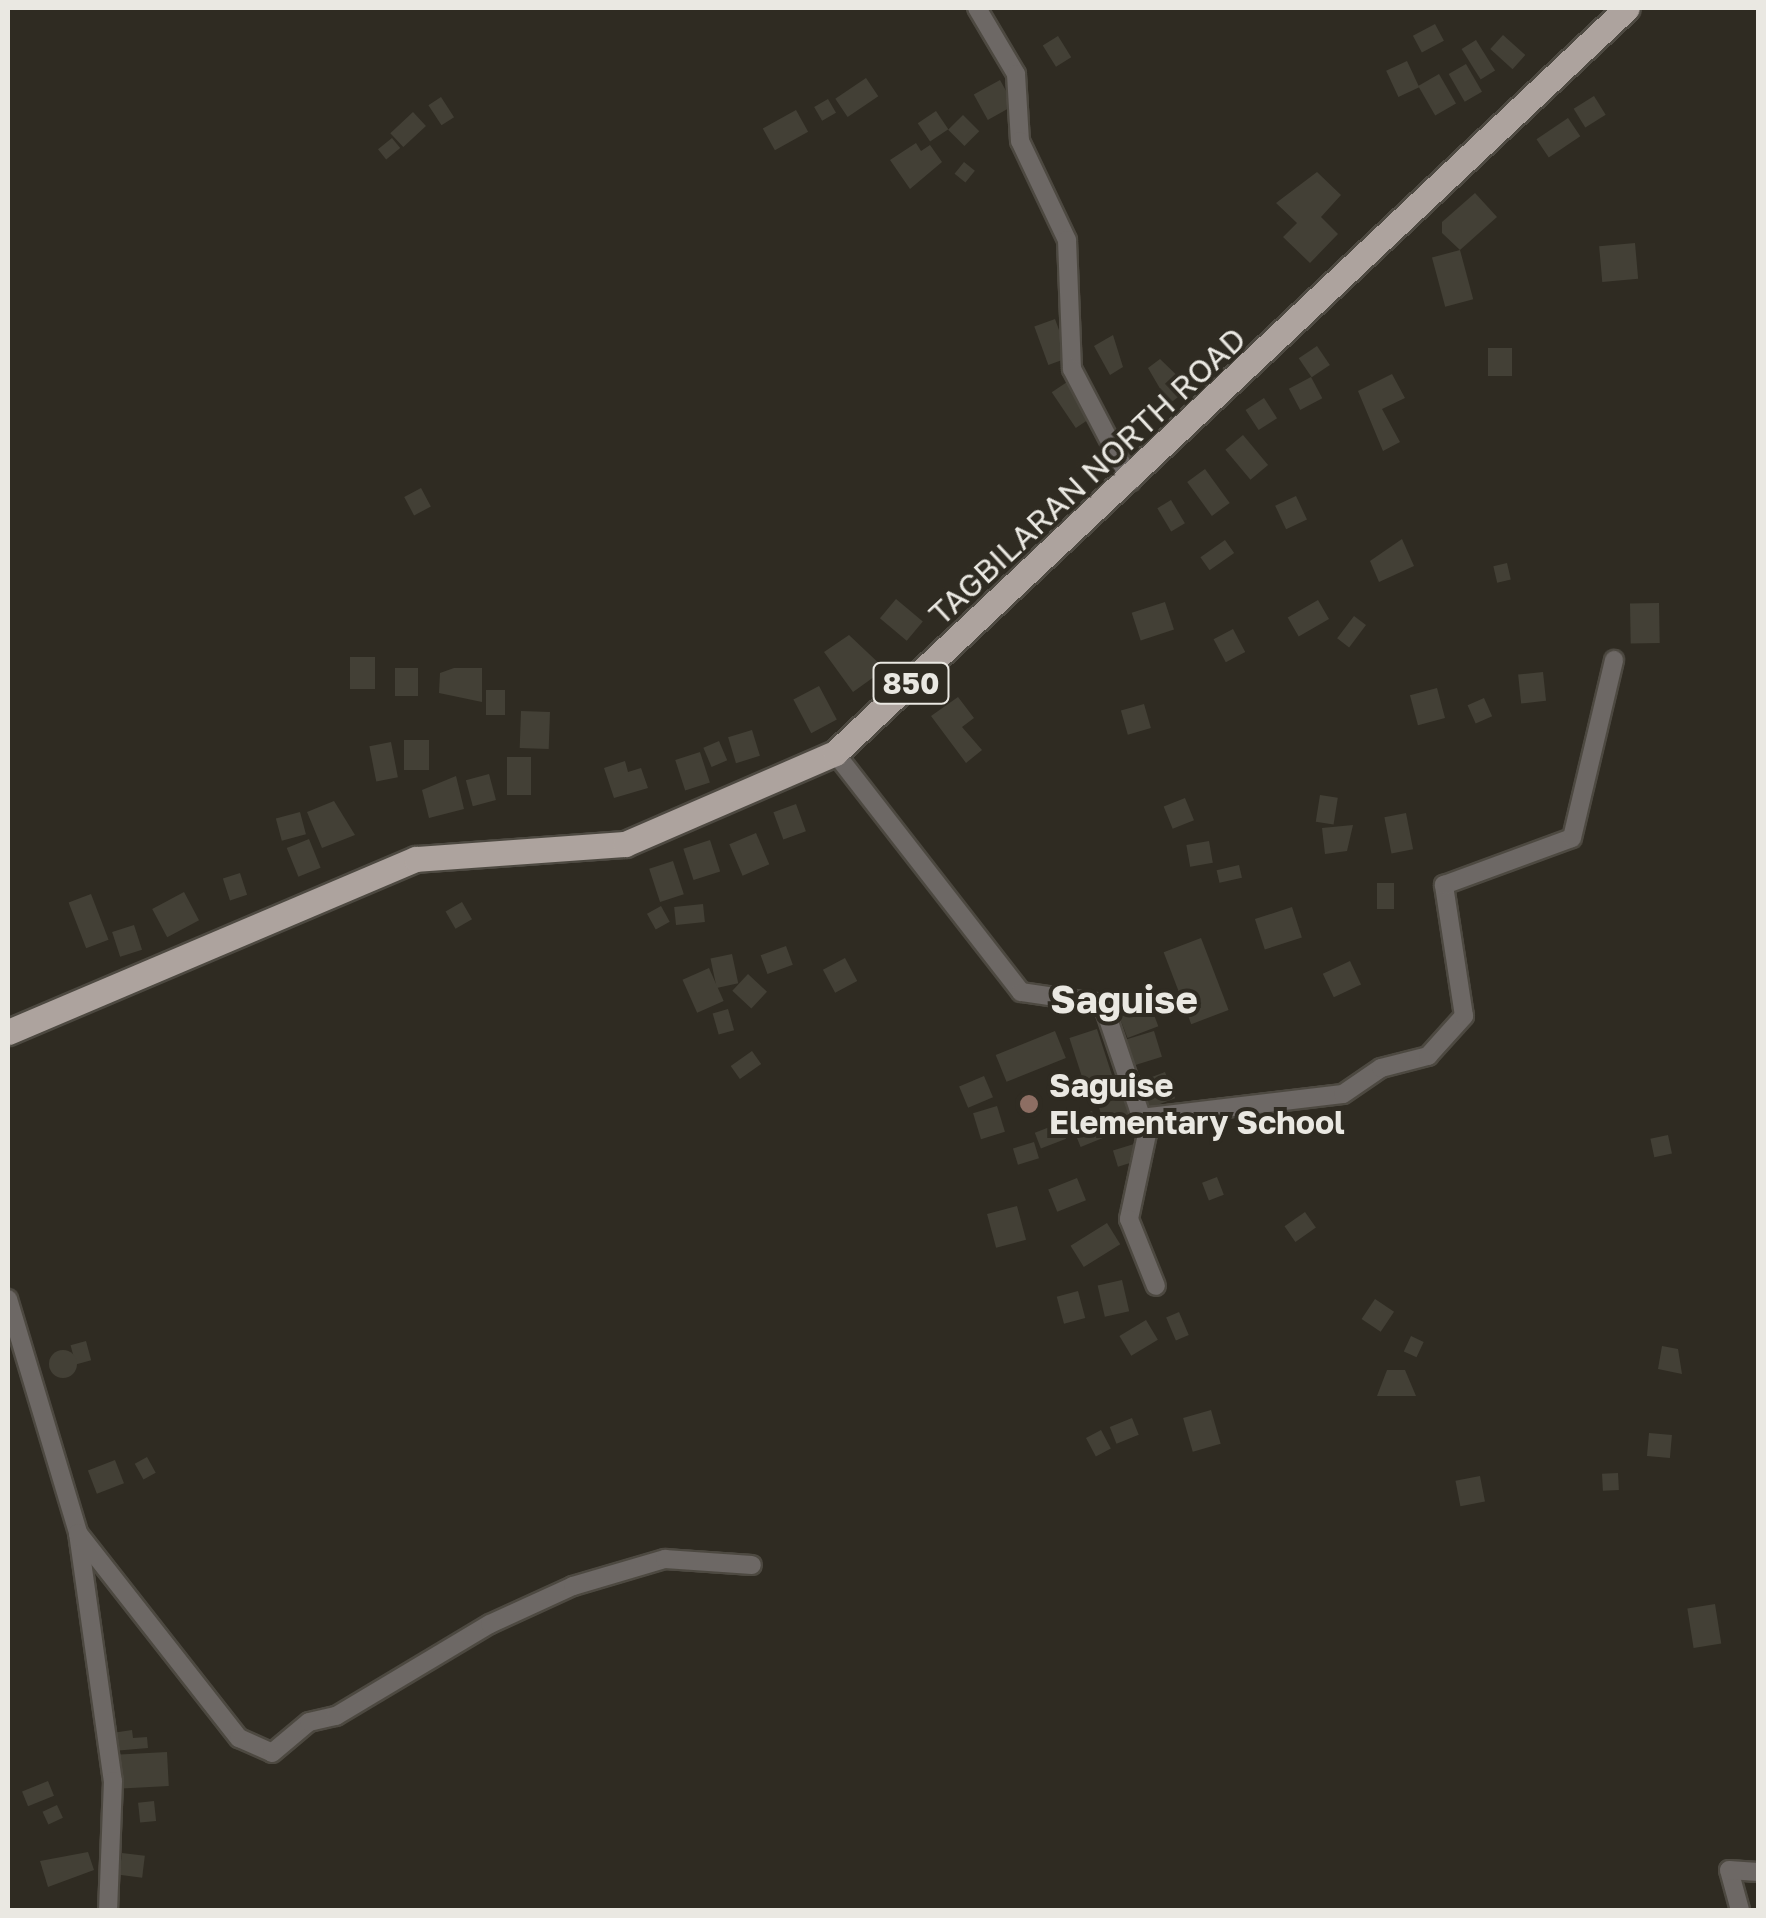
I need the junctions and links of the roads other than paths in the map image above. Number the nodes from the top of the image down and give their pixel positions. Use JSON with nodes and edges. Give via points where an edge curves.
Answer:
{"nodes":[{"id":1,"x":978,"y":8,"type":"edge"},
{"id":2,"x":1628,"y":8,"type":"edge"},
{"id":3,"x":1131,"y":482,"type":"junction"},
{"id":4,"x":1614,"y":660,"type":"dead end"},
{"id":5,"x":835,"y":753,"type":"junction"},
{"id":6,"x":8,"y":1032,"type":"edge"},
{"id":7,"x":1142,"y":1118,"type":"junction"},
{"id":8,"x":1156,"y":1286,"type":"dead end"},
{"id":9,"x":8,"y":1299,"type":"edge"},
{"id":10,"x":78,"y":1532,"type":"junction"},
{"id":11,"x":752,"y":1565,"type":"dead end"},
{"id":12,"x":1758,"y":1872,"type":"edge"},
{"id":13,"x":108,"y":1910,"type":"edge"},
{"id":14,"x":1740,"y":1910,"type":"edge"}],
"edges":[{"from":1,"to":3,"type":"street","via":[[1016,74],[1020,141],[1068,240],[1072,369]]},
{"from":2,"to":3,"type":"main road","name":"TAGBILARAN NORTH ROAD","number":"850"},
{"from":3,"to":5,"type":"main road","name":"TAGBILARAN NORTH ROAD","number":"850"},
{"from":4,"to":7,"type":"street","via":[[1572,838],[1444,885],[1464,1016],[1428,1056],[1381,1068],[1343,1094]]},
{"from":5,"to":6,"type":"main road","name":"TAGBILARAN NORTH ROAD","number":"850","via":[[625,844],[416,859]]},
{"from":5,"to":7,"type":"street","via":[[1021,992],[1103,1004]]},
{"from":7,"to":8,"type":"street","via":[[1146,1134],[1129,1220]]},
{"from":9,"to":10,"type":"street"},
{"from":10,"to":11,"type":"street","via":[[239,1738],[272,1754],[309,1722],[336,1716],[474,1633],[573,1586],[666,1559]]},
{"from":10,"to":13,"type":"street","via":[[113,1781]]},
{"from":12,"to":14,"type":"street","via":[[1729,1870]]}]}
